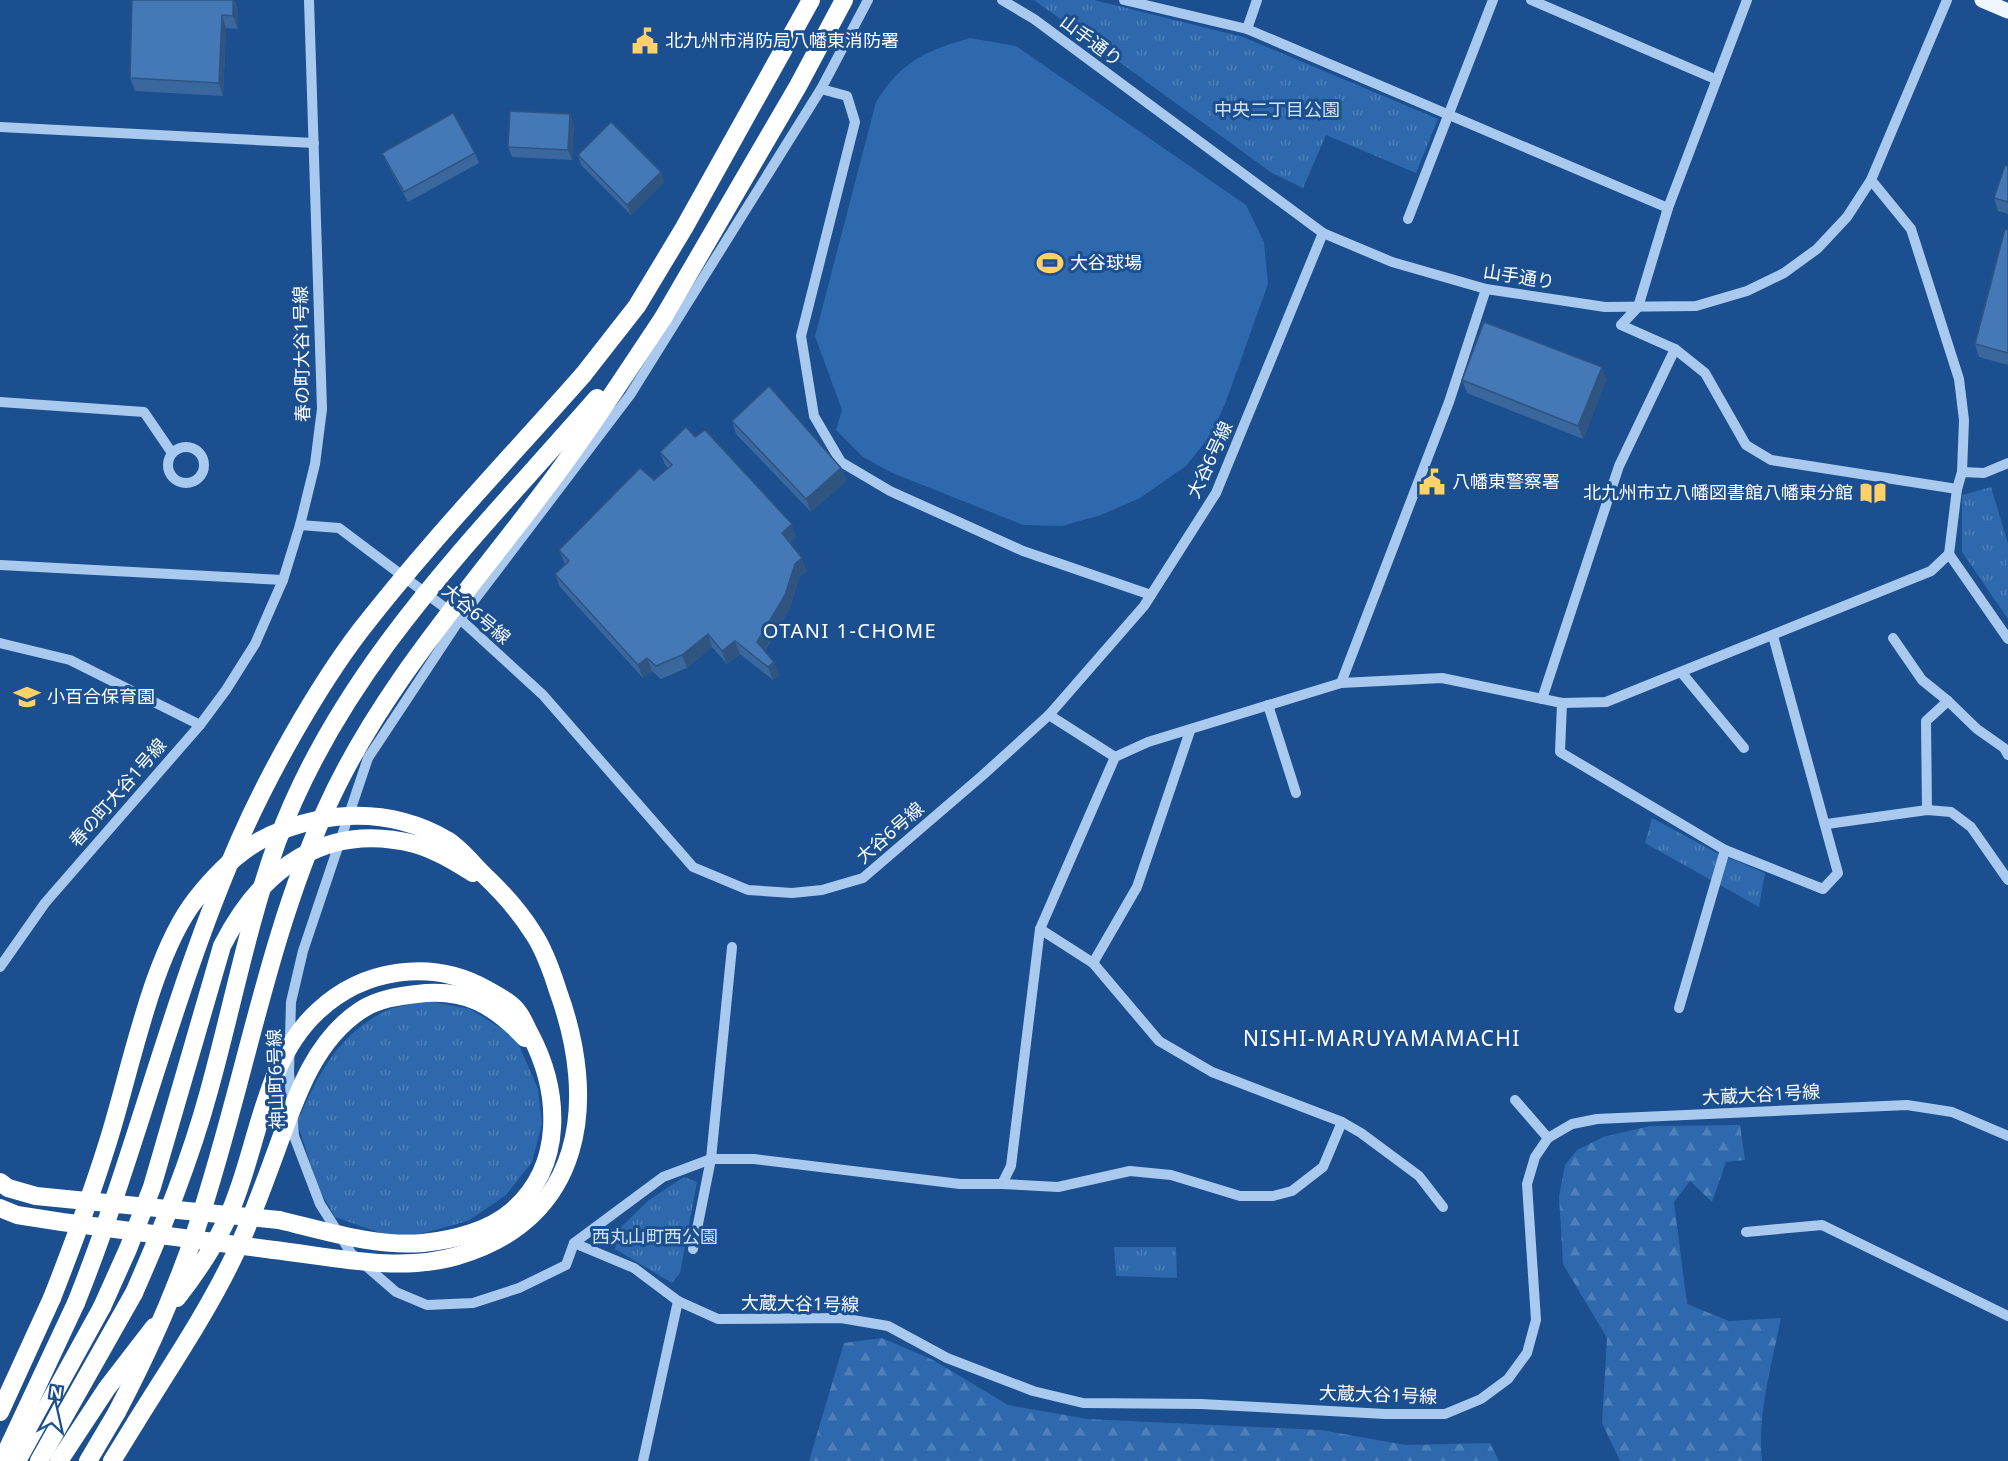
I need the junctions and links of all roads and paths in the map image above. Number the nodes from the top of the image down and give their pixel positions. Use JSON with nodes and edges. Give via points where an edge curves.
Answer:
{"nodes":[{"id":1,"x":309,"y":0,"type":"edge"},
{"id":2,"x":811,"y":0,"type":"edge"},
{"id":3,"x":844,"y":0,"type":"edge"},
{"id":4,"x":868,"y":0,"type":"edge"},
{"id":5,"x":1002,"y":0,"type":"edge"},
{"id":6,"x":1124,"y":0,"type":"edge"},
{"id":7,"x":1257,"y":0,"type":"edge"},
{"id":8,"x":1493,"y":0,"type":"edge"},
{"id":9,"x":1531,"y":0,"type":"edge"},
{"id":10,"x":1747,"y":0,"type":"edge"},
{"id":11,"x":1947,"y":0,"type":"edge"},
{"id":12,"x":1983,"y":0,"type":"edge"},
{"id":13,"x":2008,"y":11,"type":"edge"},
{"id":14,"x":1247,"y":28,"type":"junction"},
{"id":15,"x":1715,"y":79,"type":"junction"},
{"id":16,"x":820,"y":88,"type":"junction"},
{"id":17,"x":1450,"y":113,"type":"junction"},
{"id":18,"x":0,"y":127,"type":"edge"},
{"id":19,"x":314,"y":144,"type":"junction"},
{"id":20,"x":1871,"y":180,"type":"junction"},
{"id":21,"x":1668,"y":208,"type":"junction"},
{"id":22,"x":1408,"y":219,"type":"dead end"},
{"id":23,"x":1323,"y":233,"type":"junction"},
{"id":24,"x":1486,"y":289,"type":"junction"},
{"id":25,"x":1638,"y":308,"type":"junction"},
{"id":26,"x":663,"y":318,"type":"junction"},
{"id":27,"x":1675,"y":349,"type":"junction"},
{"id":28,"x":0,"y":402,"type":"edge"},
{"id":29,"x":172,"y":453,"type":"dead end"},
{"id":30,"x":2008,"y":463,"type":"edge"},
{"id":31,"x":1962,"y":472,"type":"junction"},
{"id":32,"x":1957,"y":489,"type":"junction"},
{"id":33,"x":300,"y":525,"type":"junction"},
{"id":34,"x":1949,"y":554,"type":"junction"},
{"id":35,"x":0,"y":566,"type":"edge"},
{"id":36,"x":283,"y":580,"type":"junction"},
{"id":37,"x":1151,"y":596,"type":"junction"},
{"id":38,"x":460,"y":619,"type":"junction"},
{"id":39,"x":1773,"y":636,"type":"junction"},
{"id":40,"x":1893,"y":638,"type":"dead end"},
{"id":41,"x":2008,"y":639,"type":"edge"},
{"id":42,"x":0,"y":643,"type":"edge"},
{"id":43,"x":1681,"y":672,"type":"junction"},
{"id":44,"x":1341,"y":683,"type":"junction"},
{"id":45,"x":1542,"y":699,"type":"junction"},
{"id":46,"x":1948,"y":701,"type":"junction"},
{"id":47,"x":1562,"y":703,"type":"junction"},
{"id":48,"x":1268,"y":705,"type":"junction"},
{"id":49,"x":1049,"y":715,"type":"junction"},
{"id":50,"x":200,"y":725,"type":"junction"},
{"id":51,"x":1190,"y":731,"type":"junction"},
{"id":52,"x":1744,"y":748,"type":"dead end"},
{"id":53,"x":2008,"y":755,"type":"edge"},
{"id":54,"x":1115,"y":758,"type":"junction"},
{"id":55,"x":1296,"y":793,"type":"dead end"},
{"id":56,"x":1927,"y":810,"type":"junction"},
{"id":57,"x":1827,"y":824,"type":"junction"},
{"id":58,"x":1725,"y":850,"type":"junction"},
{"id":59,"x":2008,"y":880,"type":"edge"},
{"id":60,"x":495,"y":886,"type":"junction"},
{"id":61,"x":1040,"y":929,"type":"junction"},
{"id":62,"x":732,"y":947,"type":"dead end"},
{"id":63,"x":1093,"y":963,"type":"junction"},
{"id":64,"x":0,"y":968,"type":"edge"},
{"id":65,"x":1678,"y":1008,"type":"dead end"},
{"id":66,"x":541,"y":1055,"type":"junction"},
{"id":67,"x":1515,"y":1101,"type":"dead end"},
{"id":68,"x":1342,"y":1122,"type":"junction"},
{"id":69,"x":2008,"y":1137,"type":"edge"},
{"id":70,"x":1548,"y":1138,"type":"junction"},
{"id":71,"x":711,"y":1160,"type":"junction"},
{"id":72,"x":0,"y":1182,"type":"edge"},
{"id":73,"x":1002,"y":1184,"type":"junction"},
{"id":74,"x":1443,"y":1207,"type":"dead end"},
{"id":75,"x":0,"y":1208,"type":"edge"},
{"id":76,"x":1746,"y":1232,"type":"dead end"},
{"id":77,"x":574,"y":1243,"type":"junction"},
{"id":78,"x":693,"y":1249,"type":"dead end"},
{"id":79,"x":678,"y":1300,"type":"junction"},
{"id":80,"x":76,"y":1303,"type":"junction"},
{"id":81,"x":2008,"y":1316,"type":"edge"},
{"id":82,"x":0,"y":1412,"type":"edge"},
{"id":83,"x":0,"y":1443,"type":"edge"},
{"id":84,"x":2,"y":1461,"type":"edge"},
{"id":85,"x":17,"y":1461,"type":"edge"},
{"id":86,"x":39,"y":1461,"type":"edge"},
{"id":87,"x":59,"y":1461,"type":"edge"},
{"id":88,"x":88,"y":1461,"type":"edge"},
{"id":89,"x":112,"y":1461,"type":"edge"},
{"id":90,"x":643,"y":1461,"type":"edge"}],
"edges":[{"from":1,"to":19,"type":"street","name":"春の町大谷1号線"},
{"from":2,"to":80,"type":"highway","bridge":true,"via":[[743,126],[637,306],[583,375],[413,566],[358,633],[317,695],[240,839],[207,918],[104,1234]]},
{"from":3,"to":26,"type":"highway","via":[[793,96]]},
{"from":4,"to":16,"type":"street","name":"神山町6号線"},
{"from":5,"to":23,"type":"street","name":"山手通り","via":[[1034,19]]},
{"from":6,"to":14,"type":"street"},
{"from":7,"to":14,"type":"street"},
{"from":8,"to":17,"type":"street"},
{"from":9,"to":15,"type":"street"},
{"from":10,"to":15,"type":"street"},
{"from":11,"to":20,"type":"street","name":"山手通り"},
{"from":12,"to":13,"type":"main road"},
{"from":14,"to":17,"type":"street"},
{"from":15,"to":21,"type":"street"},
{"from":16,"to":37,"type":"street","via":[[847,96],[855,123],[801,336],[814,416],[841,462],[890,491],[1023,551]]},
{"from":16,"to":38,"type":"street","name":"神山町6号線","via":[[630,395]]},
{"from":17,"to":21,"type":"street"},
{"from":17,"to":22,"type":"street"},
{"from":18,"to":19,"type":"street"},
{"from":19,"to":33,"type":"street","name":"春の町大谷1号線","via":[[322,409],[315,464]]},
{"from":20,"to":25,"type":"street","name":"山手通り","via":[[1840,225],[1817,249],[1784,273],[1747,291],[1696,306]]},
{"from":20,"to":31,"type":"street","via":[[1911,229],[1959,379],[1964,420]]},
{"from":21,"to":25,"type":"street"},
{"from":23,"to":24,"type":"street","name":"山手通り","via":[[1392,262]]},
{"from":23,"to":37,"type":"street","name":"大谷6号線","via":[[1216,493]]},
{"from":24,"to":25,"type":"street","name":"山手通り","via":[[1605,307]]},
{"from":24,"to":44,"type":"street","via":[[1449,402]]},
{"from":25,"to":27,"type":"street","via":[[1621,326]]},
{"from":26,"to":86,"type":"highway","bridge":true,"via":[[403,620],[331,731],[278,841],[190,1156],[166,1221],[134,1293]]},
{"from":26,"to":88,"type":"highway","bridge":true,"via":[[560,470],[382,707],[326,807],[264,981],[220,1151],[170,1303],[117,1412]]},
{"from":27,"to":32,"type":"street","via":[[1705,373],[1746,445],[1771,459]]},
{"from":27,"to":45,"type":"street","via":[[1619,466]]},
{"from":28,"to":29,"type":"street","via":[[144,412]]},
{"from":30,"to":31,"type":"street","via":[[1984,473]]},
{"from":31,"to":32,"type":"street"},
{"from":32,"to":34,"type":"street"},
{"from":33,"to":36,"type":"street","name":"春の町大谷1号線"},
{"from":33,"to":38,"type":"street","name":"大谷6号線","via":[[339,528]]},
{"from":34,"to":39,"type":"street","via":[[1931,571]]},
{"from":34,"to":41,"type":"street"},
{"from":35,"to":36,"type":"street"},
{"from":36,"to":50,"type":"street","name":"春の町大谷1号線","via":[[255,644]]},
{"from":37,"to":49,"type":"street","name":"大谷6号線"},
{"from":38,"to":49,"type":"street","name":"大谷6号線","via":[[543,695],[693,867],[748,890],[822,890],[862,878]]},
{"from":38,"to":77,"type":"street","name":"神山町6号線","via":[[368,758],[303,951],[291,1002],[289,1072],[294,1136],[320,1204],[351,1253],[396,1292],[427,1305],[473,1303],[519,1288],[566,1266]]},
{"from":39,"to":43,"type":"street"},
{"from":39,"to":57,"type":"street"},
{"from":40,"to":46,"type":"street","via":[[1922,680]]},
{"from":42,"to":50,"type":"street","via":[[70,660]]},
{"from":43,"to":47,"type":"street","via":[[1606,702]]},
{"from":43,"to":52,"type":"street"},
{"from":44,"to":45,"type":"street","via":[[1442,678]]},
{"from":44,"to":48,"type":"street"},
{"from":45,"to":47,"type":"street"},
{"from":46,"to":53,"type":"street"},
{"from":46,"to":56,"type":"street","via":[[1926,721]]},
{"from":47,"to":58,"type":"street","via":[[1560,752]]},
{"from":48,"to":51,"type":"street"},
{"from":48,"to":55,"type":"street"},
{"from":49,"to":54,"type":"street"},
{"from":50,"to":64,"type":"street","name":"春の町大谷1号線","via":[[45,903]]},
{"from":51,"to":54,"type":"street","via":[[1148,742]]},
{"from":51,"to":63,"type":"street","via":[[1137,886]]},
{"from":54,"to":61,"type":"street"},
{"from":56,"to":57,"type":"street"},
{"from":56,"to":59,"type":"street","via":[[1950,812],[1971,827]]},
{"from":57,"to":58,"type":"street","via":[[1838,873],[1823,889]]},
{"from":58,"to":65,"type":"street"},
{"from":60,"to":75,"type":"highway","bridge":true,"via":[[534,934],[568,1019],[577,1062],[578,1113],[572,1148],[560,1181],[543,1206],[520,1227],[456,1257],[395,1263],[62,1222],[17,1215]]},
{"from":60,"to":82,"type":"highway","bridge":true,"via":[[450,842],[391,818],[363,815],[301,824],[269,834],[241,852],[193,903],[160,970],[87,1207],[52,1298]]},
{"from":60,"to":85,"type":"highway","bridge":true,"via":[[416,845],[358,839],[327,845],[298,857],[253,894],[222,946],[152,1187],[129,1249],[102,1307]]},
{"from":61,"to":63,"type":"street"},
{"from":61,"to":73,"type":"street","via":[[1011,1166]]},
{"from":62,"to":71,"type":"street"},
{"from":63,"to":68,"type":"street","via":[[1159,1041],[1212,1072]]},
{"from":66,"to":72,"type":"highway","bridge":true,"via":[[552,1094],[554,1128],[542,1168],[512,1211],[474,1232],[448,1240],[390,1244],[279,1220],[36,1196]]},
{"from":66,"to":87,"type":"highway","bridge":true,"via":[[518,1012],[500,997],[470,980],[424,970],[387,974],[354,985],[318,1010],[284,1053],[237,1194],[209,1253],[107,1388]]},
{"from":66,"to":89,"type":"highway","bridge":true,"via":[[491,1005],[457,994],[393,996],[362,1010],[336,1032],[301,1088],[229,1266]]},
{"from":67,"to":70,"type":"street"},
{"from":68,"to":73,"type":"street","via":[[1323,1167],[1292,1191],[1273,1196],[1240,1196],[1172,1175],[1130,1171],[1058,1187]]},
{"from":68,"to":74,"type":"street","via":[[1419,1176]]},
{"from":69,"to":70,"type":"street","name":"大蔵大谷1号線","via":[[1952,1112],[1907,1105],[1597,1119],[1572,1124]]},
{"from":70,"to":79,"type":"street","name":"大蔵大谷1号線","via":[[1535,1157],[1527,1184],[1536,1320],[1527,1353],[1508,1379],[1490,1393],[1446,1414],[1083,1403],[1033,1391],[947,1358],[888,1326],[842,1318],[718,1319]]},
{"from":71,"to":73,"type":"street","via":[[754,1159],[960,1184]]},
{"from":71,"to":77,"type":"street","via":[[663,1177]]},
{"from":71,"to":78,"type":"street"},
{"from":76,"to":81,"type":"street","via":[[1822,1225]]},
{"from":77,"to":79,"type":"street","via":[[634,1268]]},
{"from":79,"to":90,"type":"street"},
{"from":80,"to":83,"type":"highway"},
{"from":80,"to":84,"type":"highway"}]}
